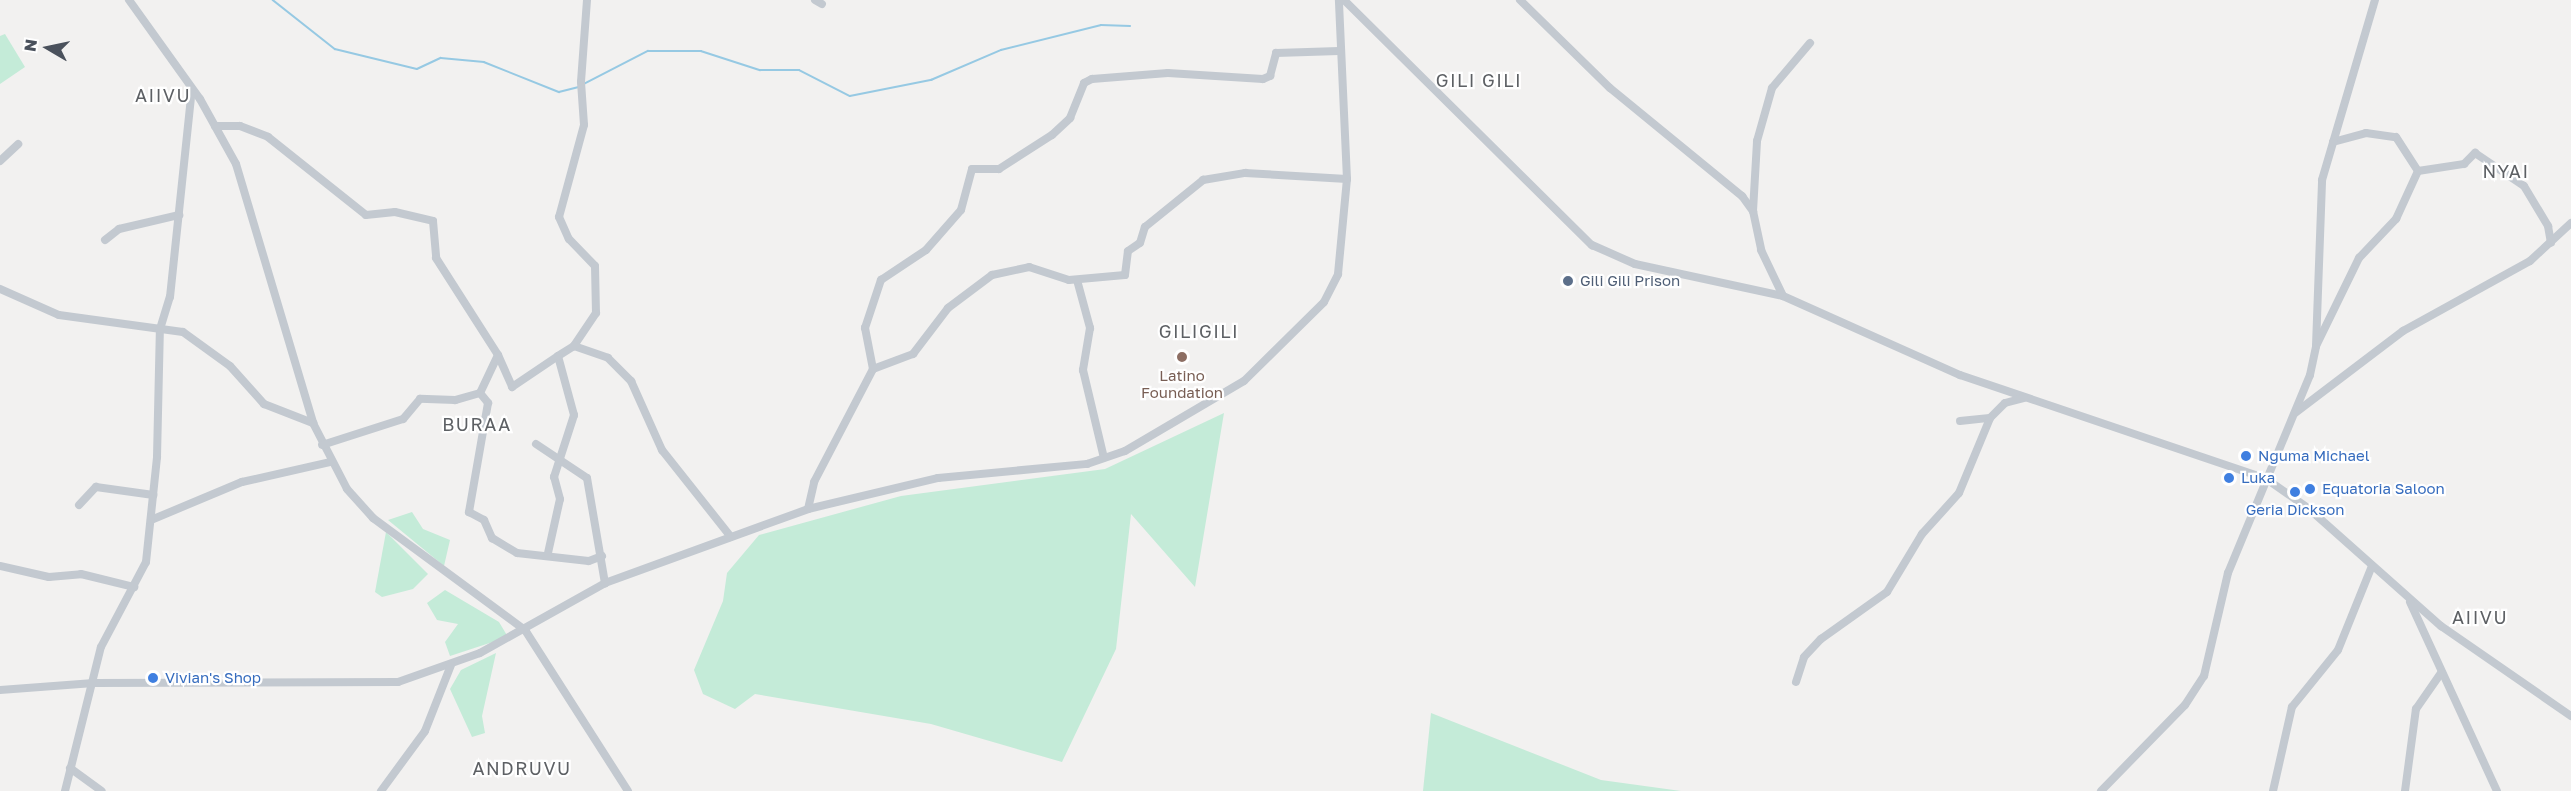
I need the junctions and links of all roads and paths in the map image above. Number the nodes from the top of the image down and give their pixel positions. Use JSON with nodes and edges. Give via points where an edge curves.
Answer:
{"nodes":[{"id":1,"x":129,"y":0,"type":"edge"},
{"id":2,"x":587,"y":0,"type":"edge"},
{"id":3,"x":1339,"y":0,"type":"edge"},
{"id":4,"x":1344,"y":0,"type":"edge"},
{"id":5,"x":1520,"y":0,"type":"edge"},
{"id":6,"x":2375,"y":0,"type":"edge"},
{"id":7,"x":1810,"y":43,"type":"dead end"},
{"id":8,"x":1340,"y":51,"type":"junction"},
{"id":9,"x":192,"y":89,"type":"junction"},
{"id":10,"x":215,"y":126,"type":"junction"},
{"id":11,"x":2333,"y":142,"type":"junction"},
{"id":12,"x":18,"y":144,"type":"dead end"},
{"id":13,"x":0,"y":161,"type":"edge"},
{"id":14,"x":2418,"y":171,"type":"junction"},
{"id":15,"x":1347,"y":179,"type":"junction"},
{"id":16,"x":1753,"y":211,"type":"junction"},
{"id":17,"x":179,"y":215,"type":"junction"},
{"id":18,"x":2571,"y":223,"type":"edge"},
{"id":19,"x":105,"y":240,"type":"dead end"},
{"id":20,"x":2551,"y":243,"type":"junction"},
{"id":21,"x":1077,"y":280,"type":"junction"},
{"id":22,"x":0,"y":289,"type":"edge"},
{"id":23,"x":1783,"y":296,"type":"junction"},
{"id":24,"x":160,"y":329,"type":"junction"},
{"id":25,"x":574,"y":346,"type":"junction"},
{"id":26,"x":2316,"y":346,"type":"junction"},
{"id":27,"x":498,"y":355,"type":"junction"},
{"id":28,"x":558,"y":356,"type":"junction"},
{"id":29,"x":873,"y":369,"type":"junction"},
{"id":30,"x":480,"y":393,"type":"junction"},
{"id":31,"x":2025,"y":398,"type":"junction"},
{"id":32,"x":2294,"y":414,"type":"junction"},
{"id":33,"x":1990,"y":418,"type":"junction"},
{"id":34,"x":1960,"y":422,"type":"dead end"},
{"id":35,"x":313,"y":423,"type":"junction"},
{"id":36,"x":536,"y":444,"type":"dead end"},
{"id":37,"x":322,"y":445,"type":"junction"},
{"id":38,"x":1104,"y":458,"type":"junction"},
{"id":39,"x":563,"y":461,"type":"junction"},
{"id":40,"x":330,"y":462,"type":"junction"},
{"id":41,"x":2265,"y":478,"type":"junction"},
{"id":42,"x":153,"y":495,"type":"junction"},
{"id":43,"x":80,"y":505,"type":"dead end"},
{"id":44,"x":808,"y":509,"type":"junction"},
{"id":45,"x":151,"y":520,"type":"junction"},
{"id":46,"x":731,"y":537,"type":"junction"},
{"id":47,"x":548,"y":553,"type":"junction"},
{"id":48,"x":602,"y":556,"type":"junction"},
{"id":49,"x":0,"y":566,"type":"edge"},
{"id":50,"x":2372,"y":566,"type":"junction"},
{"id":51,"x":605,"y":583,"type":"junction"},
{"id":52,"x":134,"y":587,"type":"junction"},
{"id":53,"x":2409,"y":600,"type":"junction"},
{"id":54,"x":525,"y":630,"type":"junction"},
{"id":55,"x":451,"y":665,"type":"junction"},
{"id":56,"x":2441,"y":673,"type":"junction"},
{"id":57,"x":1796,"y":682,"type":"dead end"},
{"id":58,"x":94,"y":683,"type":"junction"},
{"id":59,"x":0,"y":690,"type":"edge"},
{"id":60,"x":2571,"y":716,"type":"edge"},
{"id":61,"x":70,"y":768,"type":"junction"},
{"id":62,"x":65,"y":791,"type":"edge"},
{"id":63,"x":102,"y":791,"type":"edge"},
{"id":64,"x":381,"y":791,"type":"edge"},
{"id":65,"x":628,"y":791,"type":"edge"},
{"id":66,"x":2101,"y":791,"type":"edge"},
{"id":67,"x":2273,"y":791,"type":"edge"},
{"id":68,"x":2405,"y":791,"type":"edge"},
{"id":69,"x":2497,"y":791,"type":"edge"}],
"edges":[{"from":1,"to":9,"type":"street"},
{"from":2,"to":25,"type":"street","via":[[580,82],[584,125],[559,217],[569,239],[595,266],[596,313]]},
{"from":3,"to":8,"type":"street"},
{"from":4,"to":23,"type":"street","via":[[1592,245],[1635,264]]},
{"from":5,"to":16,"type":"street","via":[[1610,88]]},
{"from":6,"to":11,"type":"street"},
{"from":7,"to":16,"type":"street","via":[[1773,86],[1757,141]]},
{"from":8,"to":15,"type":"street"},
{"from":8,"to":29,"type":"street","via":[[1276,53],[1270,76],[1263,79],[1168,73],[1084,83],[1065,125],[999,169],[975,167],[962,210],[926,250],[881,280],[865,328]]},
{"from":9,"to":10,"type":"street"},
{"from":9,"to":17,"type":"street"},
{"from":10,"to":27,"type":"street","via":[[240,126],[268,137],[366,215],[395,212],[433,221],[436,258]]},
{"from":10,"to":35,"type":"street","via":[[255,217]]},
{"from":11,"to":14,"type":"street","via":[[2366,133],[2396,137]]},
{"from":11,"to":26,"type":"street","via":[[2318,220]]},
{"from":12,"to":13,"type":"street"},
{"from":14,"to":20,"type":"street","via":[[2464,164],[2475,153],[2524,186],[2548,226]]},
{"from":14,"to":26,"type":"street","via":[[2396,219],[2351,272]]},
{"from":15,"to":21,"type":"street","via":[[1245,173],[1208,178],[1145,227],[1140,243],[1128,251],[1125,275]]},
{"from":15,"to":38,"type":"street","via":[[1343,254],[1324,302],[1244,381],[1179,423]]},
{"from":16,"to":23,"type":"street","via":[[1761,250]]},
{"from":17,"to":19,"type":"street","via":[[119,229]]},
{"from":17,"to":24,"type":"street","via":[[170,297]]},
{"from":18,"to":20,"type":"street"},
{"from":20,"to":32,"type":"street","via":[[2503,279],[2403,332]]},
{"from":21,"to":29,"type":"street","via":[[1029,267],[978,281],[913,354]]},
{"from":21,"to":38,"type":"street","via":[[1089,323],[1083,370]]},
{"from":22,"to":24,"type":"street","via":[[59,315]]},
{"from":23,"to":31,"type":"street","via":[[1960,375]]},
{"from":24,"to":35,"type":"street","via":[[190,336],[230,366],[264,404]]},
{"from":24,"to":42,"type":"street"},
{"from":25,"to":28,"type":"street"},
{"from":25,"to":46,"type":"street","via":[[608,358],[631,381],[662,450]]},
{"from":26,"to":32,"type":"street"},
{"from":27,"to":28,"type":"street","via":[[512,387]]},
{"from":27,"to":30,"type":"street"},
{"from":28,"to":39,"type":"street","via":[[574,415]]},
{"from":29,"to":44,"type":"street","via":[[814,482]]},
{"from":30,"to":37,"type":"street","via":[[454,400],[420,399],[403,419]]},
{"from":30,"to":47,"type":"street","via":[[487,412],[468,509],[506,548],[531,556]]},
{"from":31,"to":33,"type":"street","via":[[2005,403]]},
{"from":31,"to":41,"type":"street"},
{"from":32,"to":41,"type":"street"},
{"from":33,"to":34,"type":"street"},
{"from":33,"to":57,"type":"street","via":[[1959,493],[1916,542],[1892,585],[1810,650]]},
{"from":35,"to":37,"type":"street"},
{"from":36,"to":39,"type":"street"},
{"from":37,"to":40,"type":"street"},
{"from":38,"to":44,"type":"street","via":[[938,478]]},
{"from":39,"to":47,"type":"street","via":[[554,477],[560,499]]},
{"from":39,"to":48,"type":"street","via":[[586,478]]},
{"from":40,"to":45,"type":"street","via":[[242,482]]},
{"from":40,"to":54,"type":"street","via":[[373,518]]},
{"from":41,"to":50,"type":"street"},
{"from":41,"to":66,"type":"street","via":[[2228,573],[2204,676],[2184,705]]},
{"from":42,"to":43,"type":"street","via":[[96,487]]},
{"from":42,"to":45,"type":"street"},
{"from":44,"to":46,"type":"street"},
{"from":45,"to":52,"type":"street","via":[[146,562]]},
{"from":46,"to":51,"type":"street"},
{"from":47,"to":48,"type":"street","via":[[589,561]]},
{"from":48,"to":51,"type":"street"},
{"from":49,"to":52,"type":"street","via":[[49,577],[81,574]]},
{"from":50,"to":53,"type":"street"},
{"from":50,"to":67,"type":"street","via":[[2338,650],[2292,706]]},
{"from":51,"to":54,"type":"street"},
{"from":52,"to":58,"type":"street","via":[[104,639]]},
{"from":53,"to":56,"type":"street"},
{"from":53,"to":60,"type":"street"},
{"from":54,"to":55,"type":"street"},
{"from":54,"to":65,"type":"street"},
{"from":55,"to":58,"type":"street","via":[[372,686],[294,680]]},
{"from":55,"to":64,"type":"street","via":[[420,740]]},
{"from":56,"to":68,"type":"street","via":[[2416,709]]},
{"from":56,"to":69,"type":"street"},
{"from":58,"to":59,"type":"street"},
{"from":58,"to":61,"type":"street"},
{"from":61,"to":62,"type":"street"},
{"from":61,"to":63,"type":"street"}]}
